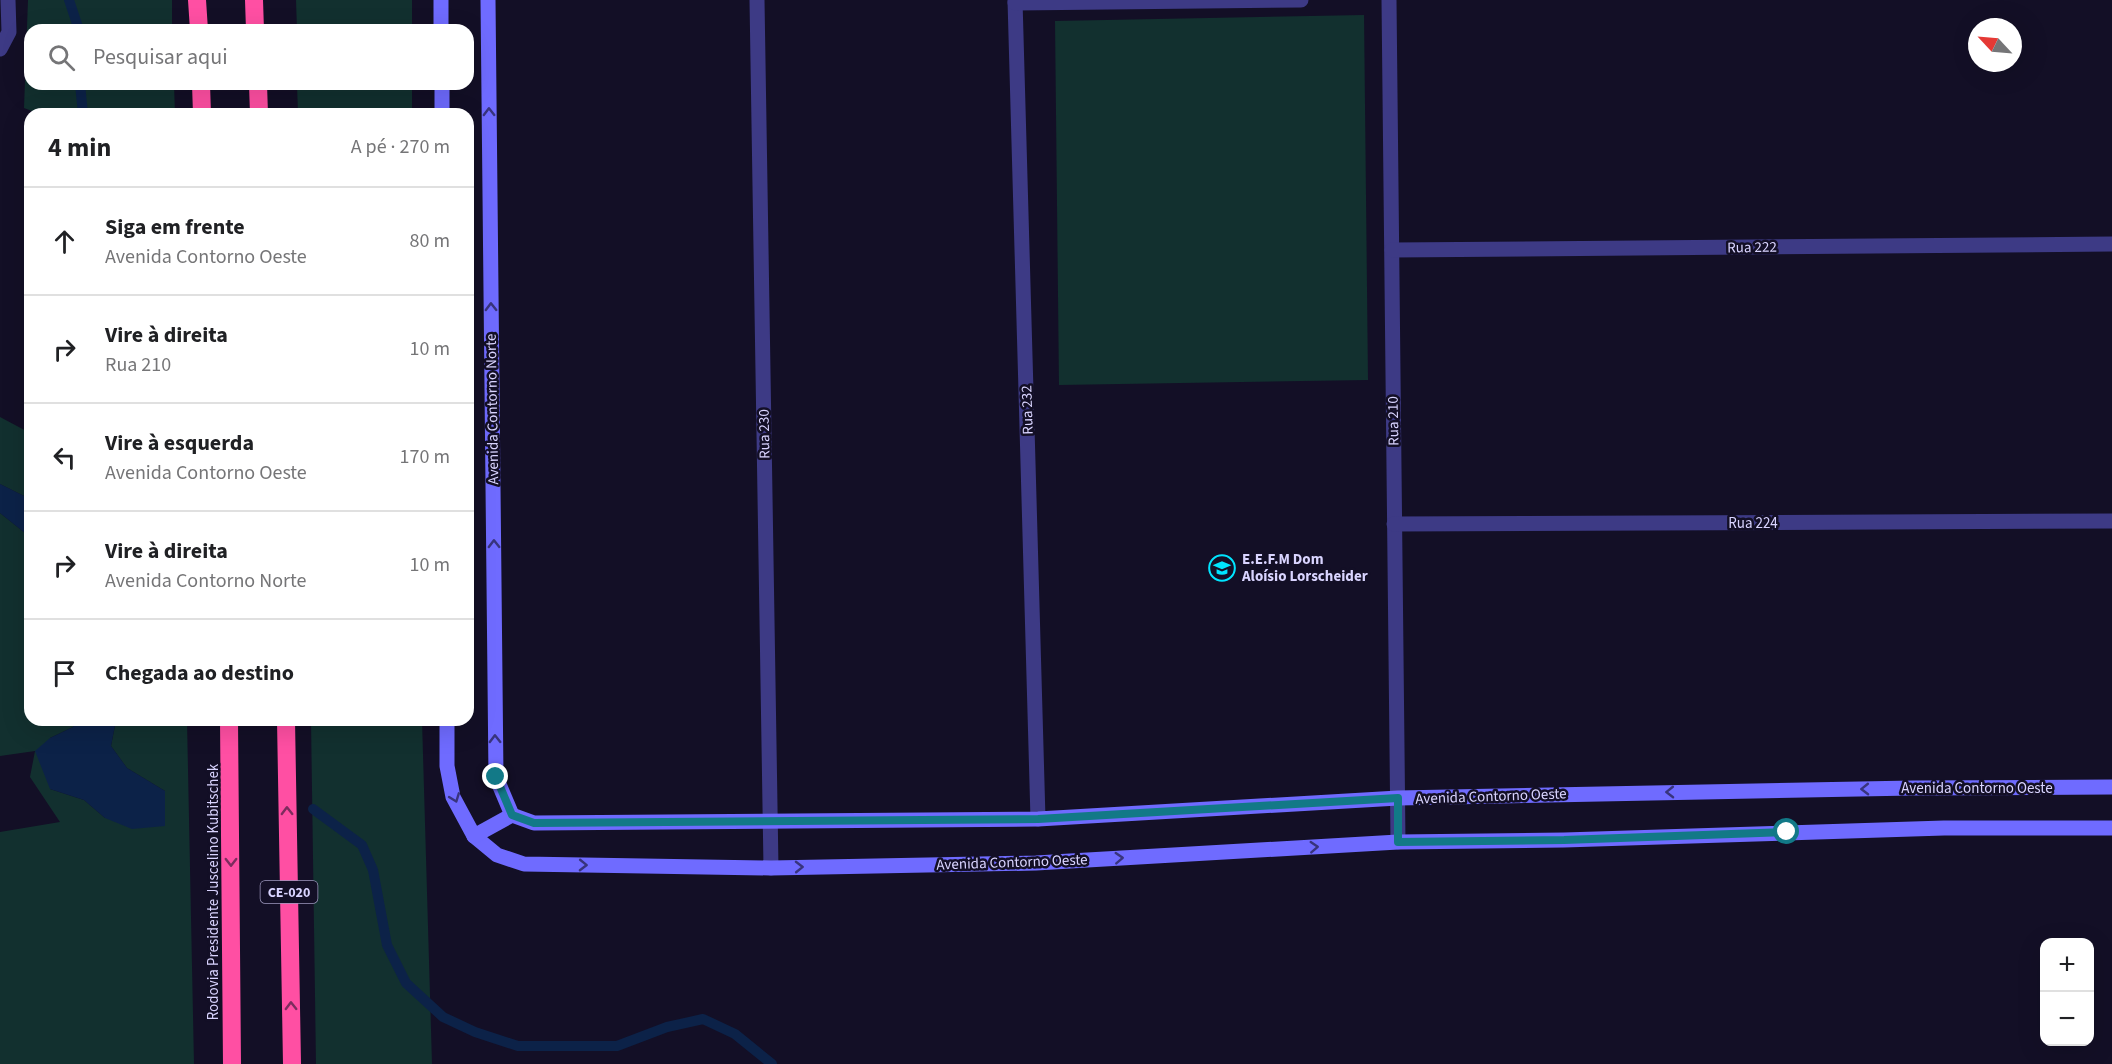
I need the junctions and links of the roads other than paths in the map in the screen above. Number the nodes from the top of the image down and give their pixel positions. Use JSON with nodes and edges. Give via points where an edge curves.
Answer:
{"nodes":[{"id":1,"x":8,"y":0,"type":"edge"},
{"id":2,"x":197,"y":0,"type":"edge"},
{"id":3,"x":254,"y":0,"type":"edge"},
{"id":4,"x":441,"y":0,"type":"edge"},
{"id":5,"x":488,"y":0,"type":"edge"},
{"id":6,"x":757,"y":0,"type":"edge"},
{"id":7,"x":1301,"y":0,"type":"edge"},
{"id":8,"x":1389,"y":0,"type":"edge"},
{"id":9,"x":1015,"y":1,"type":"edge"},
{"id":10,"x":199,"y":24,"type":"edge"},
{"id":11,"x":255,"y":24,"type":"edge"},
{"id":12,"x":441,"y":24,"type":"edge"},
{"id":13,"x":0,"y":49,"type":"edge"},
{"id":14,"x":201,"y":90,"type":"edge"},
{"id":15,"x":258,"y":90,"type":"edge"},
{"id":16,"x":442,"y":90,"type":"edge"},
{"id":17,"x":202,"y":108,"type":"edge"},
{"id":18,"x":259,"y":108,"type":"edge"},
{"id":19,"x":442,"y":108,"type":"edge"},
{"id":20,"x":2112,"y":244,"type":"edge"},
{"id":21,"x":1392,"y":250,"type":"junction"},
{"id":22,"x":2112,"y":521,"type":"edge"},
{"id":23,"x":1394,"y":524,"type":"junction"},
{"id":24,"x":229,"y":726,"type":"edge"},
{"id":25,"x":286,"y":726,"type":"edge"},
{"id":26,"x":447,"y":726,"type":"edge"},
{"id":27,"x":2112,"y":787,"type":"edge"},
{"id":28,"x":1398,"y":798,"type":"junction"},
{"id":29,"x":512,"y":815,"type":"junction"},
{"id":30,"x":1038,"y":819,"type":"junction"},
{"id":31,"x":771,"y":822,"type":"junction"},
{"id":32,"x":2112,"y":828,"type":"edge"},
{"id":33,"x":474,"y":836,"type":"junction"},
{"id":34,"x":1398,"y":842,"type":"junction"},
{"id":35,"x":771,"y":868,"type":"junction"},
{"id":36,"x":232,"y":1064,"type":"edge"},
{"id":37,"x":292,"y":1064,"type":"edge"}],
"edges":[{"from":1,"to":13,"type":"street","via":[[9,32]]},
{"from":2,"to":10,"type":"highway"},
{"from":3,"to":11,"type":"highway"},
{"from":4,"to":12,"type":"street"},
{"from":29,"to":5,"type":"street","name":"Avenida Contorno Norte","one_way":true,"via":[[496,777]]},
{"from":6,"to":31,"type":"street","name":"Rua 230"},
{"from":7,"to":9,"type":"street"},
{"from":8,"to":21,"type":"street","name":"Rua 210"},
{"from":9,"to":30,"type":"street","name":"Rua 232"},
{"from":14,"to":17,"type":"highway"},
{"from":15,"to":18,"type":"highway"},
{"from":16,"to":19,"type":"street"},
{"from":20,"to":21,"type":"street","name":"Rua 222"},
{"from":21,"to":23,"type":"street","name":"Rua 210"},
{"from":22,"to":23,"type":"street","name":"Rua 224"},
{"from":23,"to":28,"type":"street","name":"Rua 210"},
{"from":24,"to":36,"type":"highway","name":"Rodovia Presidente Juscelino Kubitschek","one_way":true},
{"from":37,"to":25,"type":"highway","number":"CE-020","one_way":true},
{"from":26,"to":33,"type":"street","one_way":true,"via":[[447,766],[453,797]]},
{"from":27,"to":28,"type":"street","name":"Avenida Contorno Oeste","one_way":true},
{"from":28,"to":30,"type":"street","name":"Avenida Contorno Oeste"},
{"from":28,"to":34,"type":"street","name":"Rua 210"},
{"from":29,"to":31,"type":"street","name":"Avenida Contorno Oeste","via":[[534,823]]},
{"from":29,"to":33,"type":"street"},
{"from":30,"to":31,"type":"street","name":"Avenida Contorno Oeste"},
{"from":31,"to":35,"type":"street","name":"Rua 230"},
{"from":32,"to":34,"type":"street","name":"Avenida Contorno Oeste","via":[[1944,828]]},
{"from":33,"to":35,"type":"street","name":"Avenida Contorno Oeste","one_way":true,"via":[[497,855],[524,864]]},
{"from":35,"to":34,"type":"street","name":"Avenida Contorno Oeste","one_way":true,"via":[[1036,863]]}]}
